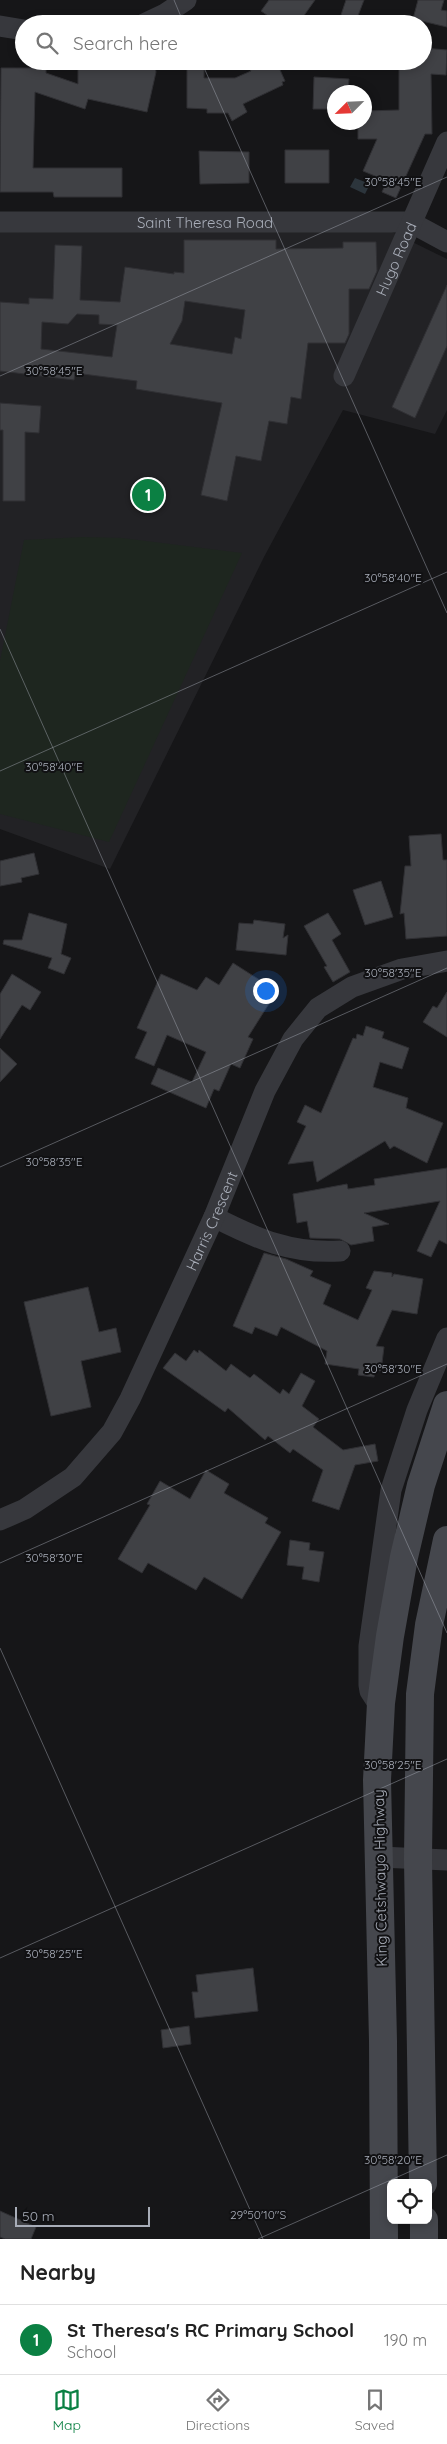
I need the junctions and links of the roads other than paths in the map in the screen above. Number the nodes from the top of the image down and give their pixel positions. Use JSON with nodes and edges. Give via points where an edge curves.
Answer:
{"nodes":[{"id":1,"x":186,"y":0,"type":"edge"},
{"id":2,"x":163,"y":15,"type":"edge"},
{"id":3,"x":0,"y":26,"type":"edge"},
{"id":4,"x":15,"y":28,"type":"edge"},
{"id":5,"x":447,"y":142,"type":"edge"},
{"id":6,"x":0,"y":222,"type":"edge"},
{"id":7,"x":410,"y":222,"type":"junction"},
{"id":8,"x":447,"y":242,"type":"edge"},
{"id":9,"x":344,"y":376,"type":"dead end"},
{"id":10,"x":447,"y":961,"type":"edge"},
{"id":11,"x":214,"y":1217,"type":"junction"},
{"id":12,"x":340,"y":1251,"type":"dead end"},
{"id":13,"x":447,"y":1338,"type":"edge"},
{"id":14,"x":447,"y":1405,"type":"edge"},
{"id":15,"x":0,"y":1520,"type":"edge"},
{"id":16,"x":447,"y":1540,"type":"edge"},
{"id":17,"x":381,"y":1708,"type":"junction"},
{"id":18,"x":380,"y":1857,"type":"junction"},
{"id":19,"x":418,"y":1859,"type":"junction"},
{"id":20,"x":447,"y":1860,"type":"edge"},
{"id":21,"x":423,"y":2179,"type":"edge"},
{"id":22,"x":424,"y":2224,"type":"edge"},
{"id":23,"x":384,"y":2239,"type":"edge"},
{"id":24,"x":424,"y":2239,"type":"edge"}],
"edges":[{"from":1,"to":2,"type":"street"},
{"from":3,"to":4,"type":"street"},
{"from":5,"to":7,"type":"street","name":"Hugo Road"},
{"from":6,"to":7,"type":"street","name":"Saint Theresa Road"},
{"from":7,"to":8,"type":"street"},
{"from":7,"to":9,"type":"street","name":"Hugo Road"},
{"from":10,"to":11,"type":"street","name":"Harris Crescent","via":[[402,969],[352,987],[318,1008],[293,1039],[265,1090]]},
{"from":11,"to":12,"type":"street","via":[[241,1231],[290,1248],[305,1252]]},
{"from":11,"to":15,"type":"street","name":"Harris Crescent","via":[[112,1432],[73,1477],[25,1509]]},
{"from":13,"to":17,"type":"street","via":[[417,1410],[391,1490],[369,1646],[368,1685]]},
{"from":14,"to":17,"type":"main road","name":"King Cetshwayo Highway","via":[[420,1485],[404,1557]]},
{"from":16,"to":19,"type":"main road","via":[[429,1625],[420,1694]]},
{"from":17,"to":18,"type":"main road","name":"King Cetshwayo Highway","via":[[378,1780]]},
{"from":18,"to":19,"type":"street"},
{"from":18,"to":23,"type":"main road","name":"King Cetshwayo Highway"},
{"from":19,"to":20,"type":"street"},
{"from":19,"to":21,"type":"main road"},
{"from":22,"to":24,"type":"main road"}]}
